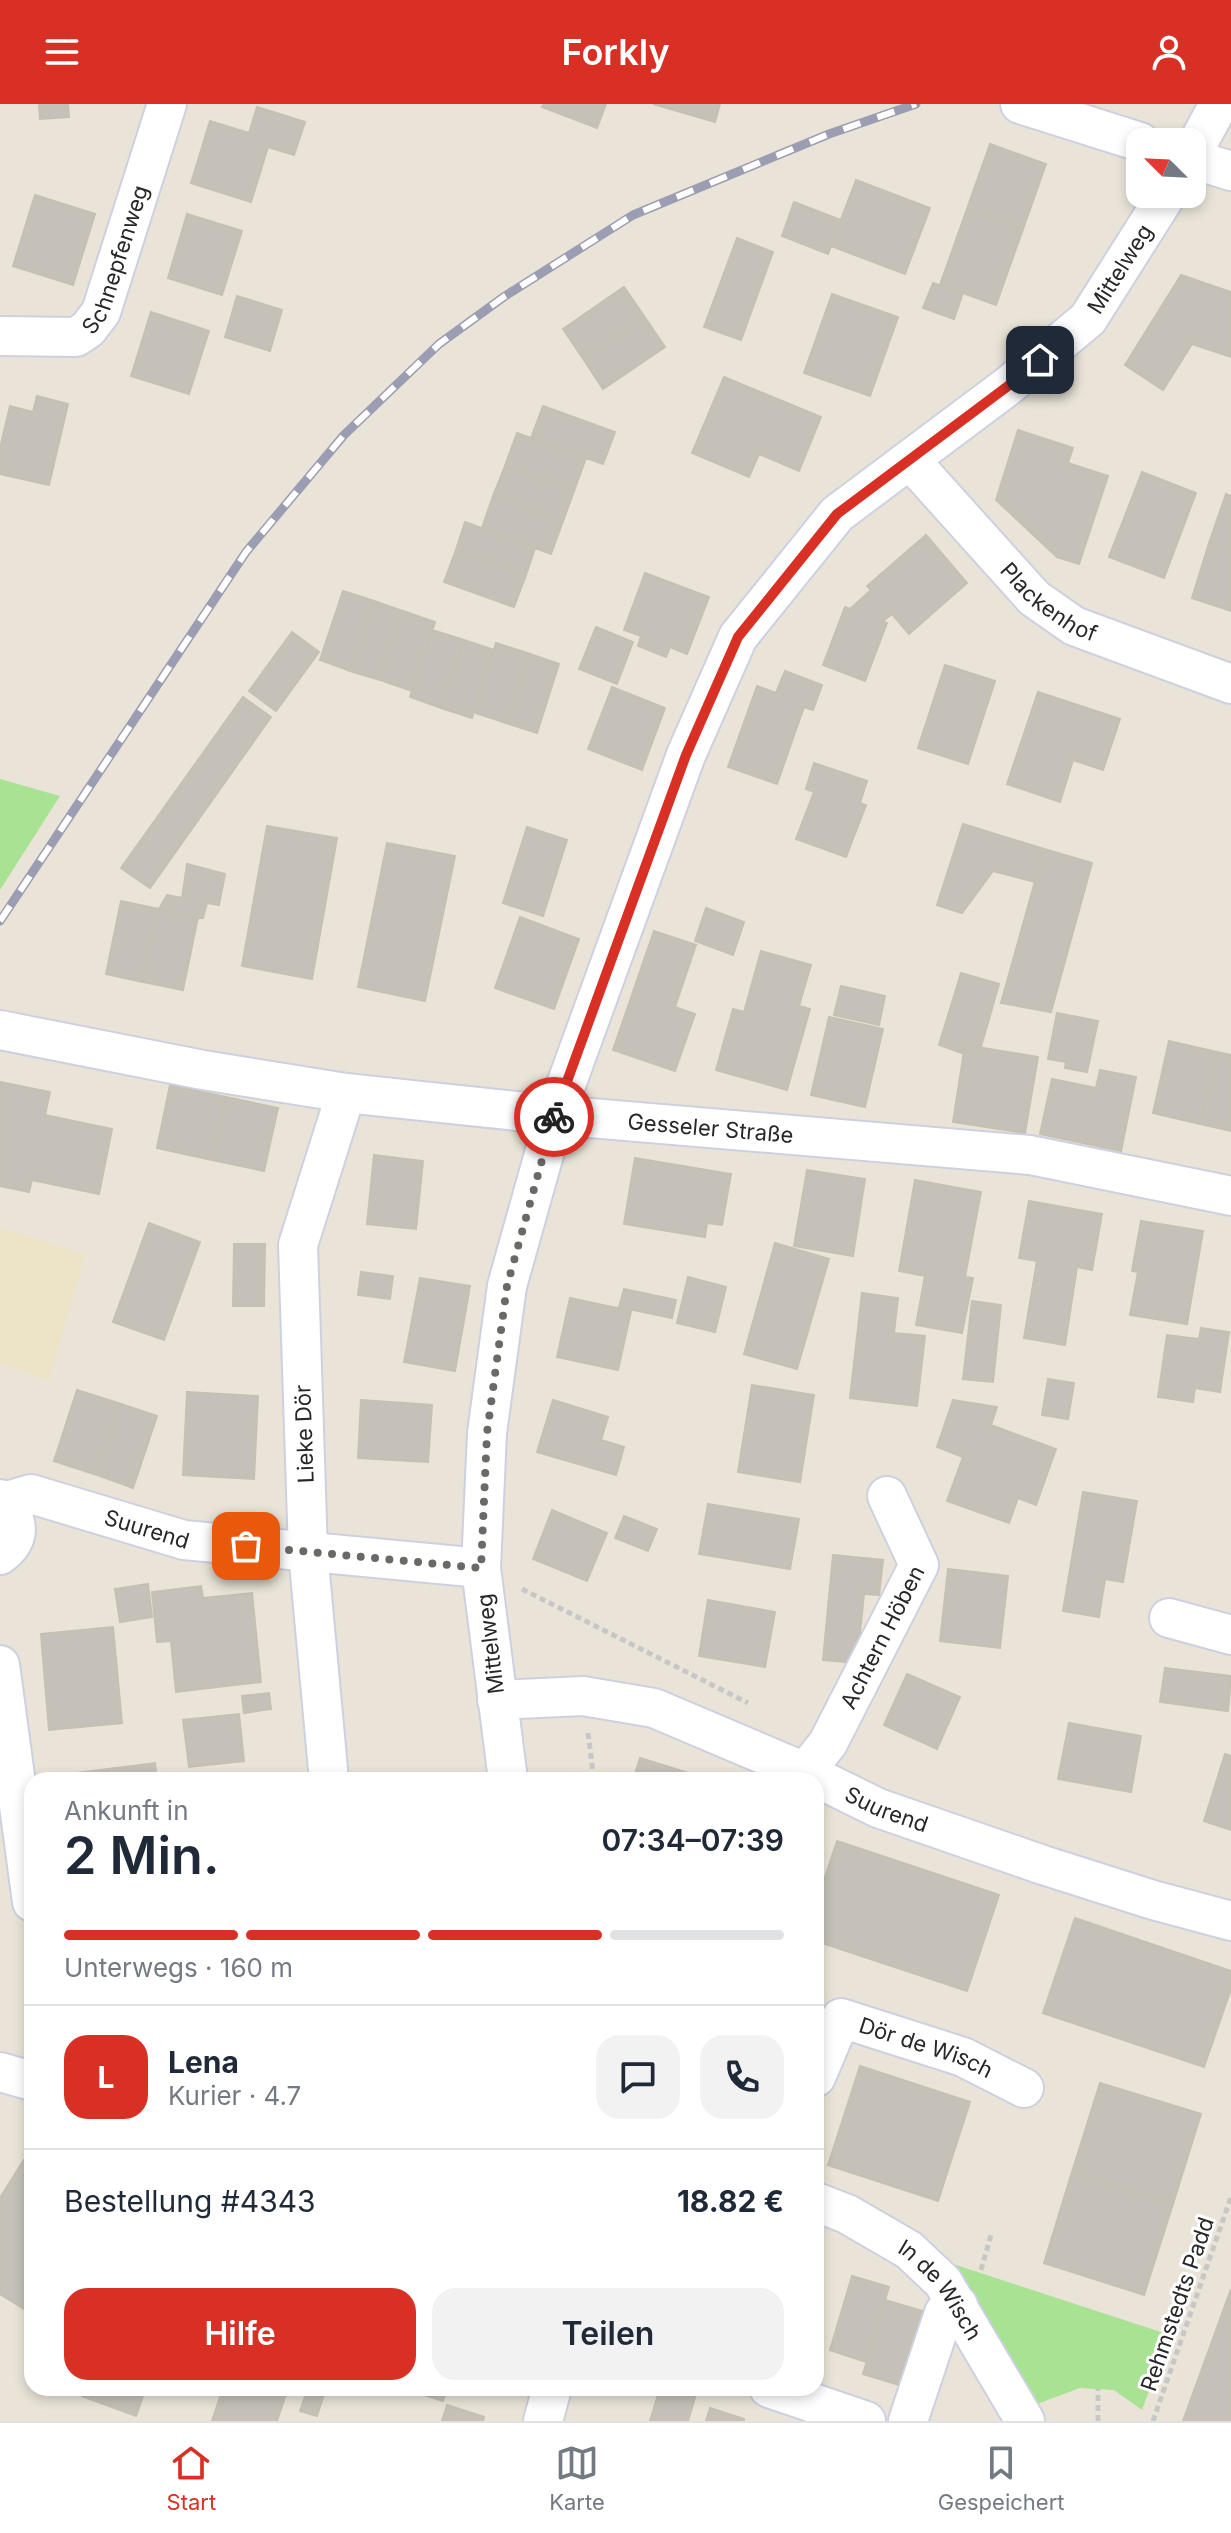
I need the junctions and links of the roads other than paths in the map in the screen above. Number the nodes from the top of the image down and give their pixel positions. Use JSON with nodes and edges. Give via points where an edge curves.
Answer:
{"nodes":[{"id":1,"x":167,"y":104,"type":"edge"},
{"id":2,"x":1020,"y":104,"type":"edge"},
{"id":3,"x":1219,"y":104,"type":"edge"},
{"id":4,"x":1206,"y":129,"type":"edge"},
{"id":5,"x":1126,"y":138,"type":"edge"},
{"id":6,"x":1206,"y":161,"type":"edge"},
{"id":7,"x":1231,"y":171,"type":"edge"},
{"id":8,"x":1158,"y":208,"type":"edge"},
{"id":9,"x":0,"y":336,"type":"edge"},
{"id":10,"x":910,"y":460,"type":"junction"},
{"id":11,"x":1231,"y":684,"type":"edge"},
{"id":12,"x":0,"y":1030,"type":"edge"},
{"id":13,"x":346,"y":1093,"type":"junction"},
{"id":14,"x":555,"y":1115,"type":"junction"},
{"id":15,"x":1231,"y":1196,"type":"edge"},
{"id":16,"x":887,"y":1496,"type":"dead end"},
{"id":17,"x":4,"y":1500,"type":"edge"},
{"id":18,"x":308,"y":1552,"type":"junction"},
{"id":19,"x":0,"y":1555,"type":"edge"},
{"id":20,"x":481,"y":1568,"type":"junction"},
{"id":21,"x":1169,"y":1618,"type":"dead end"},
{"id":22,"x":1231,"y":1635,"type":"edge"},
{"id":23,"x":0,"y":1665,"type":"edge"},
{"id":24,"x":497,"y":1700,"type":"junction"},
{"id":25,"x":328,"y":1772,"type":"edge"},
{"id":26,"x":507,"y":1772,"type":"edge"},
{"id":27,"x":805,"y":1772,"type":"joint"},
{"id":28,"x":824,"y":1781,"type":"edge"},
{"id":29,"x":24,"y":1843,"type":"edge"},
{"id":30,"x":1231,"y":1921,"type":"edge"},
{"id":31,"x":824,"y":2058,"type":"edge"},
{"id":32,"x":0,"y":2072,"type":"edge"},
{"id":33,"x":24,"y":2079,"type":"edge"},
{"id":34,"x":1024,"y":2088,"type":"dead end"},
{"id":35,"x":824,"y":2205,"type":"edge"},
{"id":36,"x":958,"y":2305,"type":"junction"},
{"id":37,"x":550,"y":2396,"type":"edge"},
{"id":38,"x":793,"y":2396,"type":"edge"},
{"id":39,"x":543,"y":2421,"type":"edge"},
{"id":40,"x":866,"y":2421,"type":"edge"},
{"id":41,"x":908,"y":2421,"type":"edge"},
{"id":42,"x":1025,"y":2421,"type":"edge"}],
"edges":[{"from":1,"to":9,"type":"street","name":"Schnepfenweg","via":[[101,312],[76,337]]},
{"from":2,"to":5,"type":"street"},
{"from":3,"to":4,"type":"street"},
{"from":6,"to":7,"type":"street"},
{"from":8,"to":10,"type":"street","name":"Mittelweg","via":[[1088,319]]},
{"from":10,"to":11,"type":"street","name":"Plackenhof","via":[[1034,598],[1074,626]]},
{"from":10,"to":14,"type":"street","name":"Mittelweg","via":[[837,514],[738,637],[686,755]]},
{"from":12,"to":13,"type":"street","name":"Gesseler Straße"},
{"from":13,"to":14,"type":"street","name":"Gesseler Straße"},
{"from":13,"to":18,"type":"street","name":"Lieke Dör","via":[[298,1245]]},
{"from":14,"to":15,"type":"street","name":"Gesseler Straße","via":[[1030,1155]]},
{"from":14,"to":20,"type":"street","name":"Mittelweg","via":[[507,1286],[487,1433]]},
{"from":16,"to":27,"type":"street","name":"Achtern Höben","via":[[919,1565],[828,1743]]},
{"from":17,"to":18,"type":"street","name":"Suurend","via":[[31,1494],[184,1540]]},
{"from":17,"to":19,"type":"street","via":[[16,1519],[16,1535]]},
{"from":18,"to":20,"type":"street","name":"Suurend"},
{"from":18,"to":25,"type":"street","name":"Lieke Dör"},
{"from":20,"to":24,"type":"street","name":"Mittelweg"},
{"from":21,"to":22,"type":"street"},
{"from":23,"to":29,"type":"street"},
{"from":24,"to":26,"type":"street","name":"Mittelweg"},
{"from":24,"to":27,"type":"street","name":"Suurend","via":[[583,1696],[654,1708]]},
{"from":28,"to":30,"type":"street","name":"Suurend","via":[[878,1808],[1043,1865]]},
{"from":31,"to":34,"type":"street","name":"Dör de Wisch","via":[[841,2018],[963,2057]]},
{"from":32,"to":33,"type":"street"},
{"from":35,"to":36,"type":"street","name":"In de Wisch","via":[[909,2250],[943,2282]]},
{"from":36,"to":41,"type":"street","via":[[944,2313]]},
{"from":36,"to":42,"type":"street","name":"In de Wisch"},
{"from":37,"to":39,"type":"street"},
{"from":38,"to":40,"type":"street"}]}
